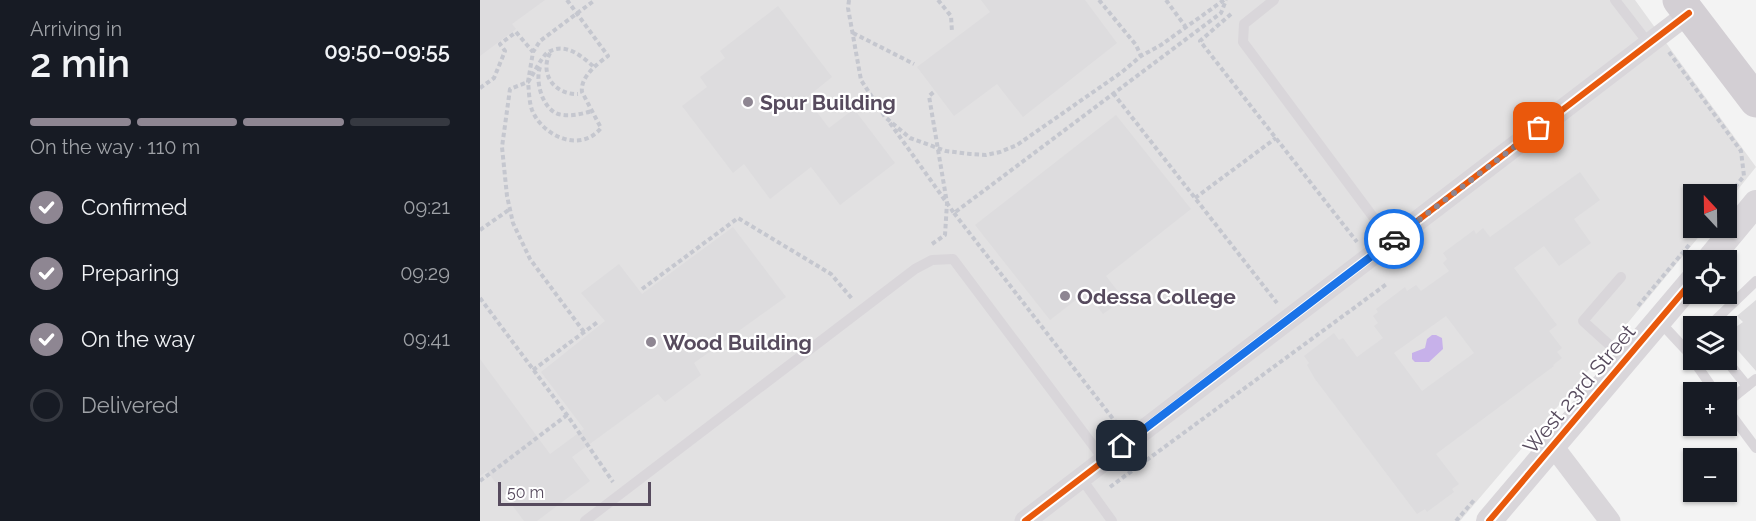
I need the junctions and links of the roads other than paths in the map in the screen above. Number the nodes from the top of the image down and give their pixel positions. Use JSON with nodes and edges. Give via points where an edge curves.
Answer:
{"nodes":[{"id":1,"x":1274,"y":0,"type":"edge"},
{"id":2,"x":1615,"y":0,"type":"edge"},
{"id":3,"x":1684,"y":7,"type":"edge"},
{"id":4,"x":1653,"y":40,"type":"junction"},
{"id":5,"x":1756,"y":101,"type":"edge"},
{"id":6,"x":1756,"y":203,"type":"edge"},
{"id":7,"x":1391,"y":241,"type":"junction"},
{"id":8,"x":1717,"y":250,"type":"edge"},
{"id":9,"x":1621,"y":277,"type":"dead end"},
{"id":10,"x":1756,"y":281,"type":"edge"},
{"id":11,"x":1683,"y":292,"type":"edge"},
{"id":12,"x":1719,"y":316,"type":"edge"},
{"id":13,"x":1659,"y":321,"type":"junction"},
{"id":14,"x":1683,"y":340,"type":"edge"},
{"id":15,"x":1626,"y":359,"type":"junction"},
{"id":16,"x":1734,"y":370,"type":"edge"},
{"id":17,"x":1756,"y":379,"type":"edge"},
{"id":18,"x":1747,"y":386,"type":"junction"},
{"id":19,"x":1737,"y":394,"type":"edge"},
{"id":20,"x":1737,"y":423,"type":"edge"},
{"id":21,"x":1553,"y":446,"type":"junction"},
{"id":22,"x":1756,"y":448,"type":"edge"},
{"id":23,"x":1104,"y":460,"type":"junction"},
{"id":24,"x":1081,"y":478,"type":"junction"},
{"id":25,"x":1031,"y":519,"type":"edge"},
{"id":26,"x":585,"y":521,"type":"edge"},
{"id":27,"x":1112,"y":521,"type":"edge"},
{"id":28,"x":1490,"y":521,"type":"edge"},
{"id":29,"x":1610,"y":521,"type":"edge"}],
"edges":[{"from":1,"to":7,"type":"lane","via":[[1244,24],[1244,42]]},
{"from":2,"to":4,"type":"lane"},
{"from":3,"to":4,"type":"street"},
{"from":3,"to":5,"type":"main road"},
{"from":4,"to":7,"type":"street"},
{"from":6,"to":8,"type":"street"},
{"from":7,"to":23,"type":"street"},
{"from":9,"to":15,"type":"lane","via":[[1583,321]]},
{"from":10,"to":12,"type":"lane"},
{"from":11,"to":13,"type":"street","name":"West 23rd Street"},
{"from":13,"to":14,"type":"lane"},
{"from":13,"to":15,"type":"street","name":"West 23rd Street"},
{"from":15,"to":21,"type":"street","name":"West 23rd Street"},
{"from":16,"to":18,"type":"lane"},
{"from":17,"to":18,"type":"lane"},
{"from":18,"to":19,"type":"lane"},
{"from":20,"to":22,"type":"lane"},
{"from":21,"to":28,"type":"street","name":"West 23rd Street"},
{"from":21,"to":29,"type":"street"},
{"from":23,"to":24,"type":"street"},
{"from":23,"to":26,"type":"lane","via":[[953,259],[932,260],[915,269]]},
{"from":24,"to":25,"type":"street"},
{"from":24,"to":27,"type":"lane"}]}
